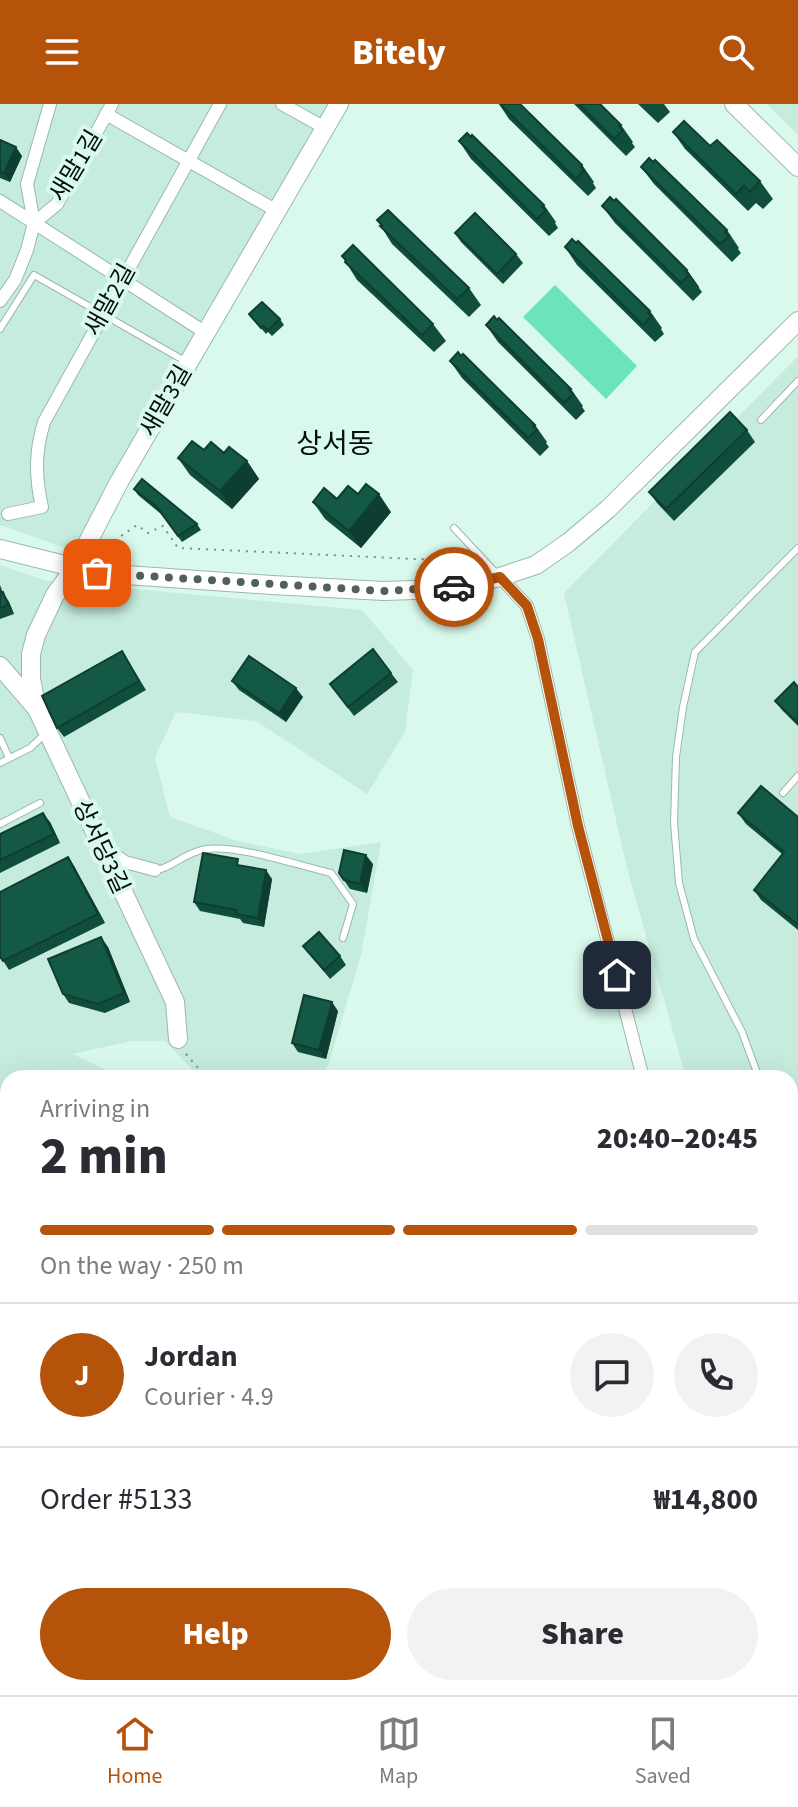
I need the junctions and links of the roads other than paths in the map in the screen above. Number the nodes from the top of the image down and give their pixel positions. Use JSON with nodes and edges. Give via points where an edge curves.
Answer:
{"nodes":[{"id":1,"x":50,"y":104,"type":"edge"},
{"id":2,"x":220,"y":104,"type":"edge"},
{"id":3,"x":282,"y":104,"type":"edge"},
{"id":4,"x":339,"y":104,"type":"edge"},
{"id":5,"x":734,"y":104,"type":"edge"},
{"id":6,"x":109,"y":109,"type":"edge"},
{"id":7,"x":325,"y":128,"type":"junction"},
{"id":8,"x":188,"y":161,"type":"junction"},
{"id":9,"x":798,"y":167,"type":"edge"},
{"id":10,"x":0,"y":201,"type":"edge"},
{"id":11,"x":277,"y":211,"type":"junction"},
{"id":12,"x":34,"y":223,"type":"junction"},
{"id":13,"x":122,"y":279,"type":"junction"},
{"id":14,"x":0,"y":301,"type":"edge"},
{"id":15,"x":103,"y":314,"type":"junction"},
{"id":16,"x":798,"y":321,"type":"edge"},
{"id":17,"x":0,"y":329,"type":"edge"},
{"id":18,"x":206,"y":333,"type":"junction"},
{"id":19,"x":188,"y":363,"type":"junction"},
{"id":20,"x":798,"y":381,"type":"edge"},
{"id":21,"x":761,"y":420,"type":"dead end"},
{"id":22,"x":8,"y":514,"type":"dead end"},
{"id":23,"x":454,"y":528,"type":"dead end"},
{"id":24,"x":798,"y":548,"type":"edge"},
{"id":25,"x":0,"y":549,"type":"edge"},
{"id":26,"x":74,"y":569,"type":"junction"},
{"id":27,"x":500,"y":577,"type":"junction"},
{"id":28,"x":0,"y":666,"type":"edge"},
{"id":29,"x":37,"y":709,"type":"junction"},
{"id":30,"x":47,"y":732,"type":"junction"},
{"id":31,"x":0,"y":738,"type":"edge"},
{"id":32,"x":9,"y":758,"type":"junction"},
{"id":33,"x":0,"y":763,"type":"edge"},
{"id":34,"x":798,"y":776,"type":"edge"},
{"id":35,"x":783,"y":793,"type":"dead end"},
{"id":36,"x":40,"y":803,"type":"dead end"},
{"id":37,"x":0,"y":824,"type":"edge"},
{"id":38,"x":100,"y":846,"type":"junction"},
{"id":39,"x":155,"y":870,"type":"joint"},
{"id":40,"x":343,"y":938,"type":"dead end"},
{"id":41,"x":178,"y":1039,"type":"road end"},
{"id":42,"x":641,"y":1070,"type":"edge"},
{"id":43,"x":756,"y":1070,"type":"edge"}],
"edges":[{"from":1,"to":12,"type":"street","via":[[27,184]]},
{"from":2,"to":8,"type":"street","name":"새말2길"},
{"from":3,"to":7,"type":"street"},
{"from":4,"to":7,"type":"street","name":"새말3길"},
{"from":5,"to":9,"type":"street"},
{"from":6,"to":8,"type":"street"},
{"from":6,"to":12,"type":"street","name":"새말1길","via":[[57,204]]},
{"from":7,"to":11,"type":"street","name":"새말3길"},
{"from":8,"to":11,"type":"street"},
{"from":8,"to":13,"type":"street","name":"새말2길"},
{"from":10,"to":12,"type":"street"},
{"from":11,"to":18,"type":"street","name":"새말3길"},
{"from":12,"to":13,"type":"street"},
{"from":12,"to":14,"type":"street","via":[[15,280]]},
{"from":13,"to":15,"type":"street","name":"새말2길"},
{"from":13,"to":18,"type":"street"},
{"from":15,"to":17,"type":"lane","via":[[34,275]]},
{"from":15,"to":19,"type":"lane"},
{"from":15,"to":22,"type":"street","name":"새말2길","via":[[44,422],[35,470],[42,507]]},
{"from":16,"to":27,"type":"street","via":[[598,517],[536,565]]},
{"from":18,"to":19,"type":"street","name":"새말3길"},
{"from":19,"to":26,"type":"street","name":"새말3길"},
{"from":20,"to":21,"type":"lane"},
{"from":23,"to":27,"type":"lane"},
{"from":24,"to":43,"type":"lane","via":[[695,652],[676,757],[679,883],[694,939]]},
{"from":25,"to":26,"type":"street"},
{"from":26,"to":27,"type":"street","via":[[384,591],[445,589]]},
{"from":26,"to":29,"type":"street","name":"새말3길","via":[[36,635],[31,679]]},
{"from":27,"to":42,"type":"street","via":[[527,606],[538,639],[578,826]]},
{"from":28,"to":29,"type":"street","name":"상서당3길"},
{"from":29,"to":30,"type":"street","name":"상서당3길"},
{"from":30,"to":32,"type":"lane"},
{"from":30,"to":38,"type":"street","name":"상서당3길"},
{"from":31,"to":32,"type":"lane"},
{"from":32,"to":33,"type":"lane"},
{"from":34,"to":35,"type":"lane"},
{"from":36,"to":37,"type":"lane"},
{"from":38,"to":39,"type":"street","via":[[125,862]]},
{"from":38,"to":41,"type":"street","name":"상서당3길","via":[[175,1002]]},
{"from":39,"to":40,"type":"lane","via":[[189,852],[226,848],[331,873],[353,904]]}]}
